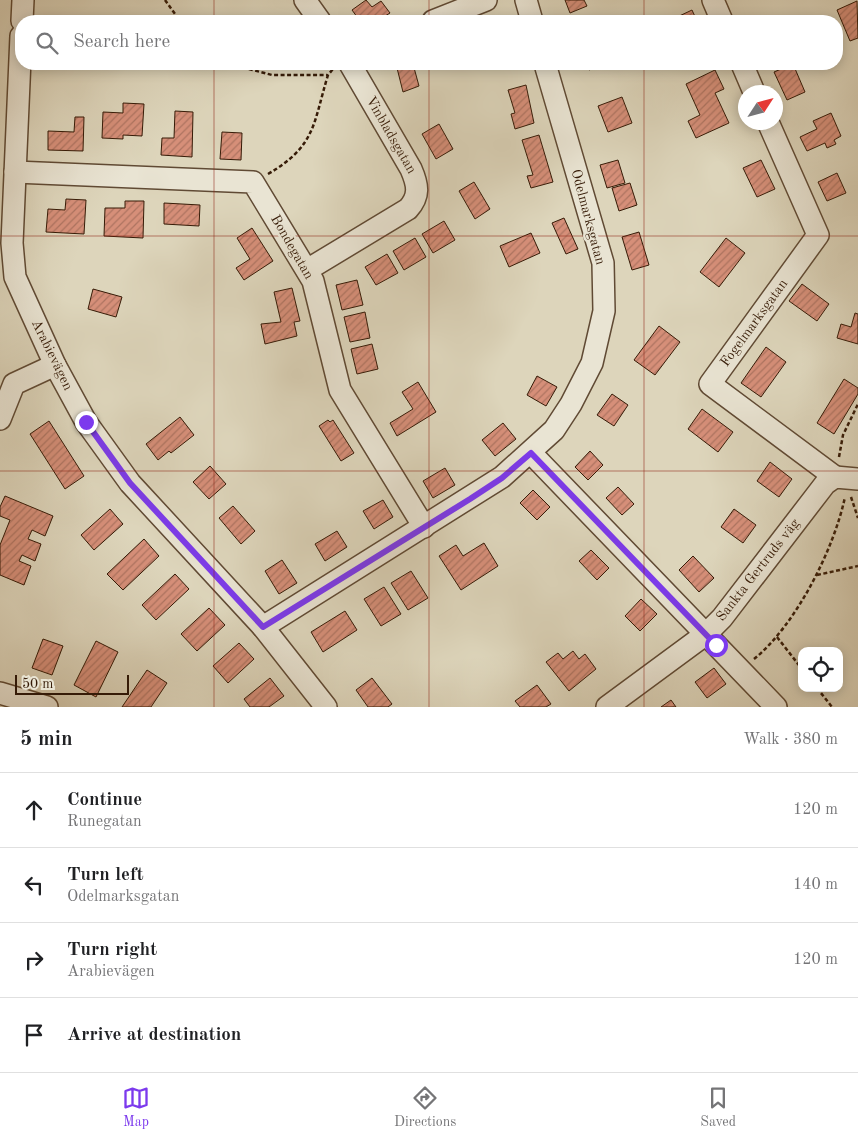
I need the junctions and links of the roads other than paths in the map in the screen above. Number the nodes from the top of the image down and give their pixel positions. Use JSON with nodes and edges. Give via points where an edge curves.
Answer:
{"nodes":[{"id":1,"x":23,"y":0,"type":"edge"},
{"id":2,"x":305,"y":0,"type":"edge"},
{"id":3,"x":486,"y":0,"type":"edge"},
{"id":4,"x":526,"y":0,"type":"edge"},
{"id":5,"x":713,"y":0,"type":"edge"},
{"id":6,"x":22,"y":15,"type":"edge"},
{"id":7,"x":316,"y":15,"type":"edge"},
{"id":8,"x":449,"y":15,"type":"edge"},
{"id":9,"x":530,"y":15,"type":"edge"},
{"id":10,"x":719,"y":15,"type":"edge"},
{"id":11,"x":18,"y":70,"type":"edge"},
{"id":12,"x":354,"y":70,"type":"edge"},
{"id":13,"x":546,"y":70,"type":"edge"},
{"id":14,"x":745,"y":70,"type":"edge"},
{"id":15,"x":751,"y":85,"type":"edge"},
{"id":16,"x":772,"y":130,"type":"edge"},
{"id":17,"x":10,"y":177,"type":"edge"},
{"id":18,"x":307,"y":270,"type":"junction"},
{"id":19,"x":55,"y":365,"type":"junction"},
{"id":20,"x":3,"y":404,"type":"edge"},
{"id":21,"x":531,"y":453,"type":"junction"},
{"id":22,"x":845,"y":478,"type":"edge"},
{"id":23,"x":424,"y":527,"type":"junction"},
{"id":24,"x":263,"y":627,"type":"junction"},
{"id":25,"x":706,"y":634,"type":"junction"},
{"id":26,"x":0,"y":693,"type":"edge"},
{"id":27,"x":47,"y":707,"type":"edge"},
{"id":28,"x":326,"y":707,"type":"edge"},
{"id":29,"x":607,"y":707,"type":"edge"},
{"id":30,"x":776,"y":707,"type":"edge"}],
"edges":[{"from":1,"to":6,"type":"street"},
{"from":2,"to":7,"type":"street"},
{"from":3,"to":8,"type":"street"},
{"from":4,"to":9,"type":"street"},
{"from":5,"to":10,"type":"street"},
{"from":11,"to":17,"type":"street","name":"Arabievägen"},
{"from":12,"to":18,"type":"street","name":"Vinbladsgatan","via":[[412,169],[418,192],[408,210]]},
{"from":13,"to":21,"type":"street","name":"Odelmarksgatan","via":[[603,263],[604,311],[592,363],[572,404],[554,430]]},
{"from":14,"to":15,"type":"street"},
{"from":16,"to":22,"type":"street","name":"Fogelmarksgatan","via":[[818,235],[710,384]]},
{"from":17,"to":18,"type":"street","name":"Bondegatan","via":[[254,182]]},
{"from":17,"to":19,"type":"street","name":"Arabievägen","via":[[15,277]]},
{"from":18,"to":23,"type":"street","name":"Bondegatan","via":[[313,281],[340,390]]},
{"from":19,"to":20,"type":"street","via":[[14,384]]},
{"from":19,"to":24,"type":"street","name":"Arabievägen","via":[[86,422],[130,483]]},
{"from":21,"to":23,"type":"street","name":"Odelmarksgatan","via":[[502,478]]},
{"from":21,"to":25,"type":"street"},
{"from":22,"to":25,"type":"street","name":"Sankta Gertruds väg","via":[[818,493],[722,618]]},
{"from":23,"to":24,"type":"street","name":"Odelmarksgatan"},
{"from":24,"to":28,"type":"street","name":"Arabievägen"},
{"from":25,"to":29,"type":"street","name":"Sankta Gertruds väg"},
{"from":25,"to":30,"type":"street"},
{"from":26,"to":27,"type":"street"}]}
